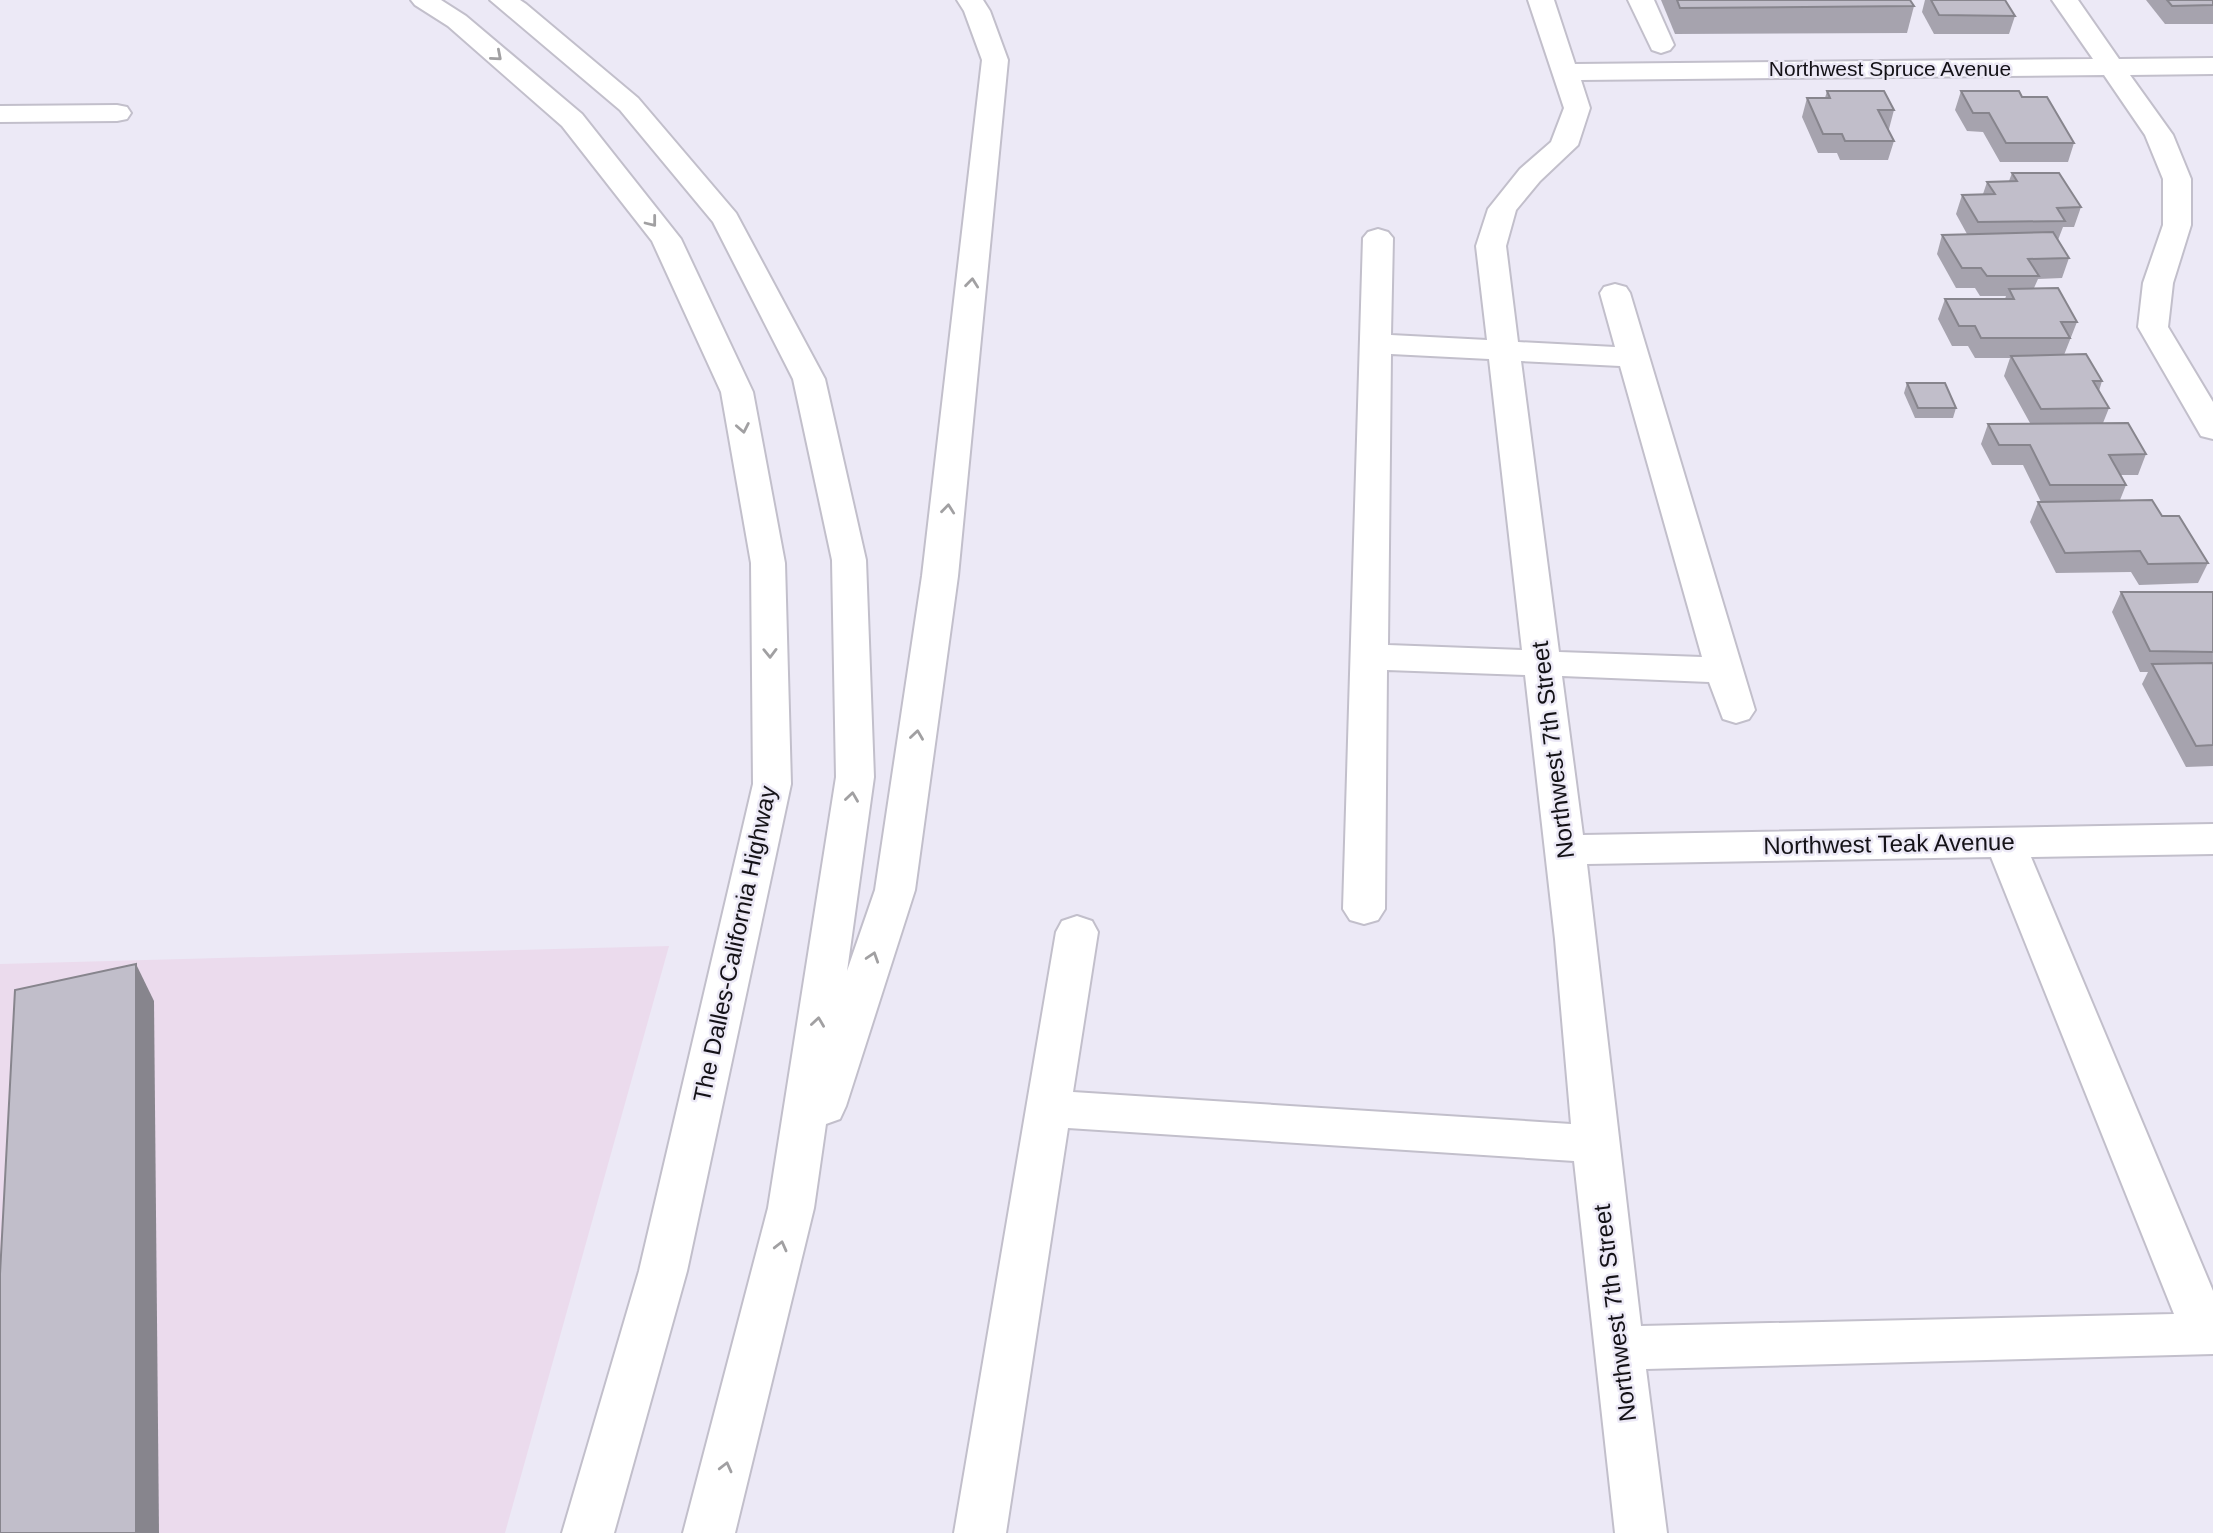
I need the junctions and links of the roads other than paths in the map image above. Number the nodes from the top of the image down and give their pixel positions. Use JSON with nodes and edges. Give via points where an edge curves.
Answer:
{"nodes":[{"id":1,"x":411,"y":0,"type":"edge"},
{"id":2,"x":424,"y":0,"type":"edge"},
{"id":3,"x":503,"y":0,"type":"edge"},
{"id":4,"x":970,"y":0,"type":"edge"},
{"id":5,"x":1541,"y":0,"type":"edge"},
{"id":6,"x":1642,"y":0,"type":"edge"},
{"id":7,"x":2065,"y":0,"type":"edge"},
{"id":8,"x":457,"y":21,"type":"junction"},
{"id":9,"x":1661,"y":46,"type":"dead end"},
{"id":10,"x":2213,"y":66,"type":"edge"},
{"id":11,"x":2111,"y":68,"type":"junction"},
{"id":12,"x":1566,"y":72,"type":"junction"},
{"id":13,"x":117,"y":113,"type":"dead end"},
{"id":14,"x":0,"y":114,"type":"edge"},
{"id":15,"x":1377,"y":237,"type":"dead end"},
{"id":16,"x":1615,"y":293,"type":"dead end"},
{"id":17,"x":1375,"y":344,"type":"junction"},
{"id":18,"x":1503,"y":351,"type":"junction"},
{"id":19,"x":1634,"y":357,"type":"junction"},
{"id":20,"x":2213,"y":429,"type":"edge"},
{"id":21,"x":1369,"y":657,"type":"junction"},
{"id":22,"x":1542,"y":663,"type":"junction"},
{"id":23,"x":1724,"y":670,"type":"junction"},
{"id":24,"x":1736,"y":710,"type":"dead end"},
{"id":25,"x":2213,"y":839,"type":"edge"},
{"id":26,"x":2005,"y":842,"type":"junction"},
{"id":27,"x":1565,"y":850,"type":"junction"},
{"id":28,"x":1364,"y":909,"type":"dead end"},
{"id":29,"x":1077,"y":932,"type":"dead end"},
{"id":30,"x":1050,"y":1109,"type":"junction"},
{"id":31,"x":1595,"y":1144,"type":"junction"},
{"id":32,"x":791,"y":1208,"type":"junction"},
{"id":33,"x":2210,"y":1342,"type":"edge"},
{"id":34,"x":1619,"y":1348,"type":"junction"},
{"id":35,"x":588,"y":1533,"type":"edge"},
{"id":36,"x":709,"y":1533,"type":"edge"},
{"id":37,"x":980,"y":1533,"type":"edge"},
{"id":38,"x":1641,"y":1533,"type":"edge"}],
"edges":[{"from":1,"to":8,"type":"main road"},
{"from":2,"to":8,"type":"main road","name":"The Dalles-California Highway"},
{"from":32,"to":3,"type":"main road","one_way":true,"via":[[855,777],[849,560],[809,379],[726,219],[629,104]]},
{"from":32,"to":4,"type":"main road","one_way":true,"via":[[895,890],[940,576],[992,106],[995,60]]},
{"from":5,"to":12,"type":"main road","name":"Northwest 7th Street"},
{"from":6,"to":9,"type":"main road"},
{"from":7,"to":11,"type":"main road"},
{"from":8,"to":35,"type":"main road","name":"The Dalles-California Highway","one_way":true,"via":[[572,120],[666,239],[737,392],[768,563],[772,783],[663,1271]]},
{"from":10,"to":11,"type":"main road","name":"Northwest Spruce Avenue"},
{"from":11,"to":12,"type":"main road","name":"Northwest Spruce Avenue"},
{"from":11,"to":20,"type":"main road","via":[[2159,135],[2177,178],[2177,225],[2158,283],[2153,327]]},
{"from":12,"to":18,"type":"main road","name":"Northwest 7th Street","via":[[1577,108],[1564,145],[1530,175],[1503,209],[1491,246]]},
{"from":13,"to":14,"type":"main road"},
{"from":15,"to":17,"type":"main road"},
{"from":16,"to":19,"type":"main road"},
{"from":17,"to":18,"type":"main road"},
{"from":17,"to":21,"type":"main road"},
{"from":18,"to":19,"type":"main road"},
{"from":18,"to":22,"type":"main road","name":"Northwest 7th Street"},
{"from":19,"to":23,"type":"main road"},
{"from":21,"to":22,"type":"main road"},
{"from":21,"to":28,"type":"main road"},
{"from":22,"to":23,"type":"main road"},
{"from":22,"to":27,"type":"main road","name":"Northwest 7th Street"},
{"from":23,"to":24,"type":"main road"},
{"from":25,"to":26,"type":"main road","name":"Northwest Teak Avenue"},
{"from":26,"to":27,"type":"main road","name":"Northwest Teak Avenue"},
{"from":26,"to":33,"type":"main road"},
{"from":27,"to":31,"type":"main road","name":"Northwest 7th Street"},
{"from":29,"to":30,"type":"main road"},
{"from":30,"to":31,"type":"main road"},
{"from":30,"to":37,"type":"main road"},
{"from":31,"to":34,"type":"main road","name":"Northwest 7th Street"},
{"from":36,"to":32,"type":"main road","one_way":true},
{"from":33,"to":34,"type":"main road"},
{"from":34,"to":38,"type":"main road","name":"Northwest 7th Street"}]}
